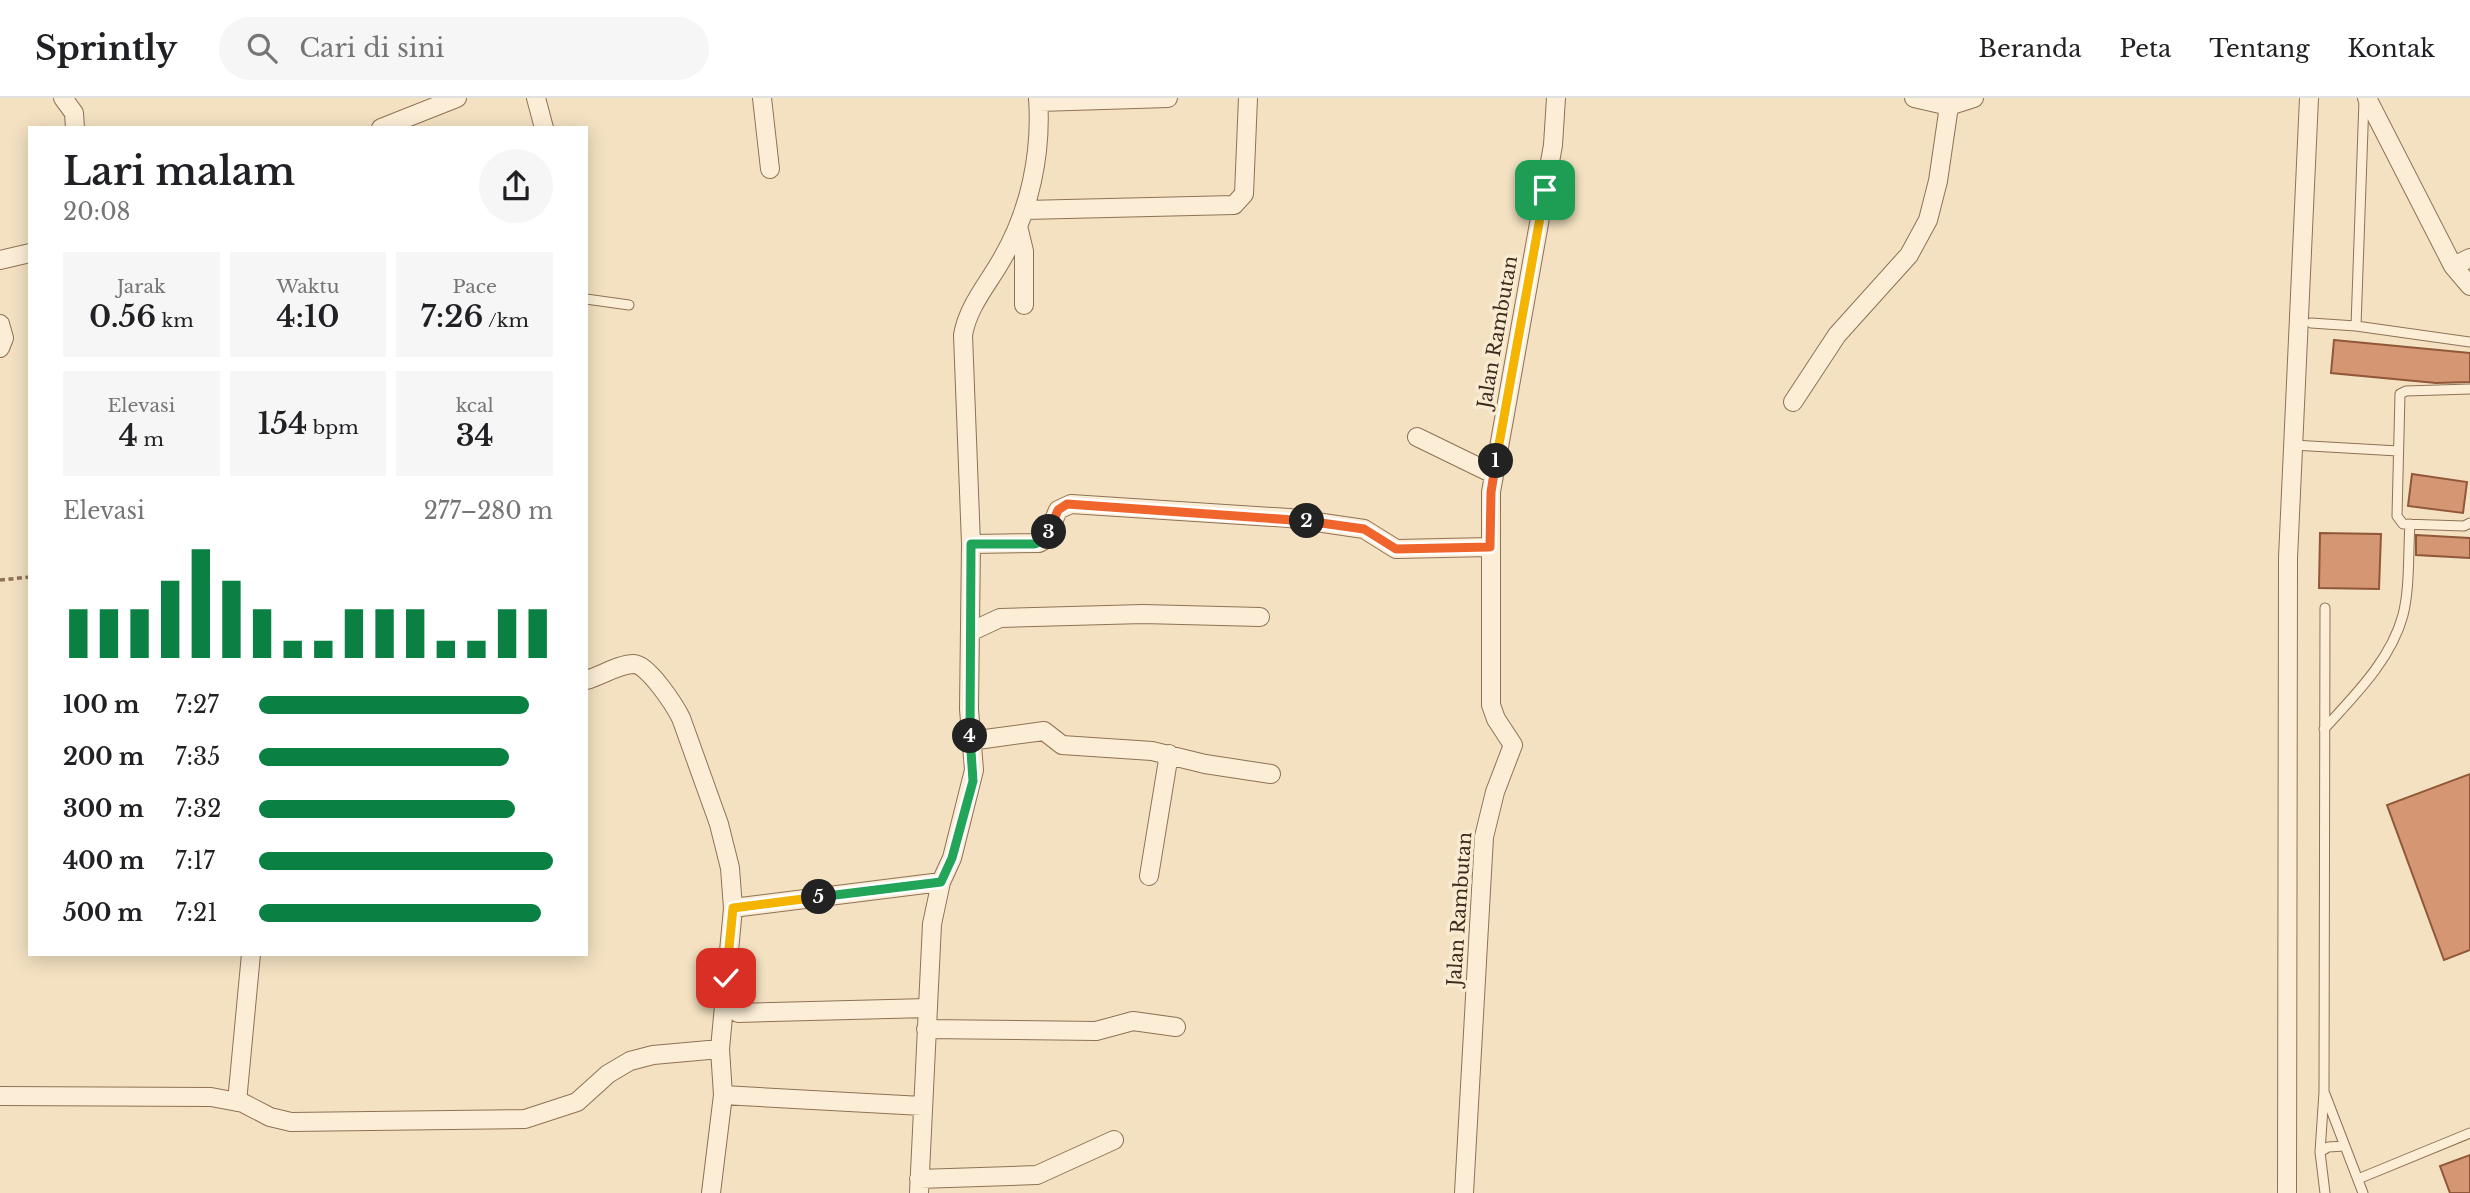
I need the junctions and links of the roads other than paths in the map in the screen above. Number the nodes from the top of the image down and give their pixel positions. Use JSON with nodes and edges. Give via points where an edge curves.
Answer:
{"nodes":[{"id":1,"x":64,"y":98,"type":"edge"},
{"id":2,"x":457,"y":98,"type":"edge"},
{"id":3,"x":536,"y":98,"type":"edge"},
{"id":4,"x":762,"y":98,"type":"edge"},
{"id":5,"x":1168,"y":98,"type":"edge"},
{"id":6,"x":1248,"y":98,"type":"edge"},
{"id":7,"x":1556,"y":98,"type":"edge"},
{"id":8,"x":1914,"y":98,"type":"edge"},
{"id":9,"x":1974,"y":98,"type":"edge"},
{"id":10,"x":2309,"y":98,"type":"edge"},
{"id":11,"x":2366,"y":98,"type":"edge"},
{"id":12,"x":1039,"y":100,"type":"edge"},
{"id":13,"x":1949,"y":106,"type":"junction"},
{"id":14,"x":75,"y":126,"type":"edge"},
{"id":15,"x":386,"y":126,"type":"edge"},
{"id":16,"x":543,"y":126,"type":"edge"},
{"id":17,"x":770,"y":169,"type":"dead end"},
{"id":18,"x":1021,"y":218,"type":"junction"},
{"id":19,"x":28,"y":253,"type":"edge"},
{"id":20,"x":2470,"y":258,"type":"edge"},
{"id":21,"x":0,"y":260,"type":"edge"},
{"id":22,"x":2452,"y":266,"type":"junction"},
{"id":23,"x":2470,"y":286,"type":"edge"},
{"id":24,"x":588,"y":299,"type":"edge"},
{"id":25,"x":629,"y":305,"type":"dead end"},
{"id":26,"x":1024,"y":305,"type":"dead end"},
{"id":27,"x":2311,"y":323,"type":"dead end"},
{"id":28,"x":0,"y":324,"type":"edge"},
{"id":29,"x":2356,"y":326,"type":"junction"},
{"id":30,"x":2470,"y":342,"type":"edge"},
{"id":31,"x":0,"y":348,"type":"edge"},
{"id":32,"x":2470,"y":390,"type":"edge"},
{"id":33,"x":1793,"y":402,"type":"dead end"},
{"id":34,"x":1417,"y":437,"type":"dead end"},
{"id":35,"x":2293,"y":445,"type":"junction"},
{"id":36,"x":2398,"y":451,"type":"junction"},
{"id":37,"x":1493,"y":474,"type":"junction"},
{"id":38,"x":2470,"y":523,"type":"edge"},
{"id":39,"x":2410,"y":524,"type":"junction"},
{"id":40,"x":971,"y":544,"type":"junction"},
{"id":41,"x":1490,"y":547,"type":"junction"},
{"id":42,"x":2325,"y":608,"type":"dead end"},
{"id":43,"x":1260,"y":617,"type":"dead end"},
{"id":44,"x":970,"y":632,"type":"junction"},
{"id":45,"x":588,"y":679,"type":"edge"},
{"id":46,"x":2324,"y":729,"type":"junction"},
{"id":47,"x":970,"y":741,"type":"junction"},
{"id":48,"x":1169,"y":754,"type":"junction"},
{"id":49,"x":1271,"y":774,"type":"dead end"},
{"id":50,"x":1149,"y":876,"type":"dead end"},
{"id":51,"x":941,"y":882,"type":"junction"},
{"id":52,"x":733,"y":908,"type":"junction"},
{"id":53,"x":251,"y":956,"type":"edge"},
{"id":54,"x":928,"y":1008,"type":"junction"},
{"id":55,"x":738,"y":1013,"type":"dead end"},
{"id":56,"x":1176,"y":1027,"type":"dead end"},
{"id":57,"x":926,"y":1029,"type":"junction"},
{"id":58,"x":720,"y":1049,"type":"junction"},
{"id":59,"x":2324,"y":1092,"type":"junction"},
{"id":60,"x":723,"y":1095,"type":"junction"},
{"id":61,"x":0,"y":1096,"type":"edge"},
{"id":62,"x":237,"y":1102,"type":"junction"},
{"id":63,"x":922,"y":1106,"type":"junction"},
{"id":64,"x":2470,"y":1133,"type":"edge"},
{"id":65,"x":1114,"y":1140,"type":"dead end"},
{"id":66,"x":2345,"y":1146,"type":"junction"},
{"id":67,"x":2320,"y":1152,"type":"junction"},
{"id":68,"x":2358,"y":1179,"type":"junction"},
{"id":69,"x":919,"y":1186,"type":"edge"},
{"id":70,"x":711,"y":1193,"type":"edge"},
{"id":71,"x":1464,"y":1193,"type":"edge"},
{"id":72,"x":2287,"y":1193,"type":"edge"},
{"id":73,"x":2325,"y":1193,"type":"edge"},
{"id":74,"x":2363,"y":1193,"type":"edge"}],
"edges":[{"from":1,"to":14,"type":"street","via":[[74,113]]},
{"from":2,"to":15,"type":"street"},
{"from":3,"to":16,"type":"street"},
{"from":4,"to":17,"type":"street"},
{"from":5,"to":12,"type":"street"},
{"from":6,"to":18,"type":"street","via":[[1244,194],[1234,205]]},
{"from":7,"to":37,"type":"street","name":"Jalan Rambutan","via":[[1553,145]]},
{"from":8,"to":13,"type":"street"},
{"from":9,"to":13,"type":"street"},
{"from":10,"to":35,"type":"street"},
{"from":11,"to":22,"type":"street"},
{"from":11,"to":29,"type":"lane"},
{"from":12,"to":18,"type":"street","via":[[1035,164]]},
{"from":13,"to":33,"type":"street","via":[[1928,220],[1909,255],[1838,335]]},
{"from":18,"to":26,"type":"street"},
{"from":18,"to":40,"type":"street","via":[[997,269],[972,306],[963,335]]},
{"from":19,"to":21,"type":"street"},
{"from":20,"to":22,"type":"street"},
{"from":22,"to":23,"type":"street"},
{"from":24,"to":25,"type":"lane"},
{"from":27,"to":29,"type":"lane"},
{"from":28,"to":31,"type":"street","via":[[4,338]]},
{"from":29,"to":30,"type":"lane"},
{"from":32,"to":36,"type":"lane","via":[[2402,392]]},
{"from":34,"to":37,"type":"street"},
{"from":35,"to":36,"type":"lane"},
{"from":35,"to":72,"type":"street","via":[[2288,558]]},
{"from":36,"to":39,"type":"lane","via":[[2397,516],[2403,524]]},
{"from":37,"to":41,"type":"street","name":"Jalan Rambutan"},
{"from":38,"to":39,"type":"lane"},
{"from":39,"to":46,"type":"lane","via":[[2404,613],[2395,637]]},
{"from":40,"to":41,"type":"street","via":[[1039,543],[1046,539],[1058,510],[1071,504],[1289,518],[1364,529],[1396,549]]},
{"from":40,"to":44,"type":"street"},
{"from":41,"to":71,"type":"street","name":"Jalan Rambutan","via":[[1491,705],[1513,745],[1484,837]]},
{"from":42,"to":46,"type":"lane"},
{"from":43,"to":44,"type":"street","via":[[1000,618]]},
{"from":44,"to":47,"type":"street"},
{"from":45,"to":52,"type":"street","via":[[635,664],[645,669],[674,705],[719,824],[730,868]]},
{"from":46,"to":59,"type":"lane"},
{"from":47,"to":48,"type":"street","via":[[1040,731],[1062,745]]},
{"from":47,"to":51,"type":"street","via":[[973,781]]},
{"from":48,"to":49,"type":"street"},
{"from":48,"to":50,"type":"street"},
{"from":51,"to":52,"type":"street"},
{"from":51,"to":54,"type":"street","via":[[932,924]]},
{"from":52,"to":58,"type":"street"},
{"from":53,"to":62,"type":"street"},
{"from":54,"to":55,"type":"street"},
{"from":54,"to":57,"type":"street"},
{"from":56,"to":57,"type":"street","via":[[1133,1021],[1096,1031]]},
{"from":57,"to":63,"type":"street"},
{"from":58,"to":60,"type":"street"},
{"from":58,"to":62,"type":"street","via":[[630,1061],[577,1102],[525,1119],[291,1122]]},
{"from":59,"to":66,"type":"lane"},
{"from":59,"to":67,"type":"lane"},
{"from":60,"to":63,"type":"street"},
{"from":60,"to":70,"type":"street"},
{"from":61,"to":62,"type":"street","via":[[190,1096]]},
{"from":63,"to":69,"type":"street"},
{"from":64,"to":68,"type":"lane"},
{"from":65,"to":69,"type":"street","via":[[1037,1175]]},
{"from":66,"to":67,"type":"lane"},
{"from":66,"to":68,"type":"lane"},
{"from":67,"to":73,"type":"lane"},
{"from":68,"to":74,"type":"lane"}]}
